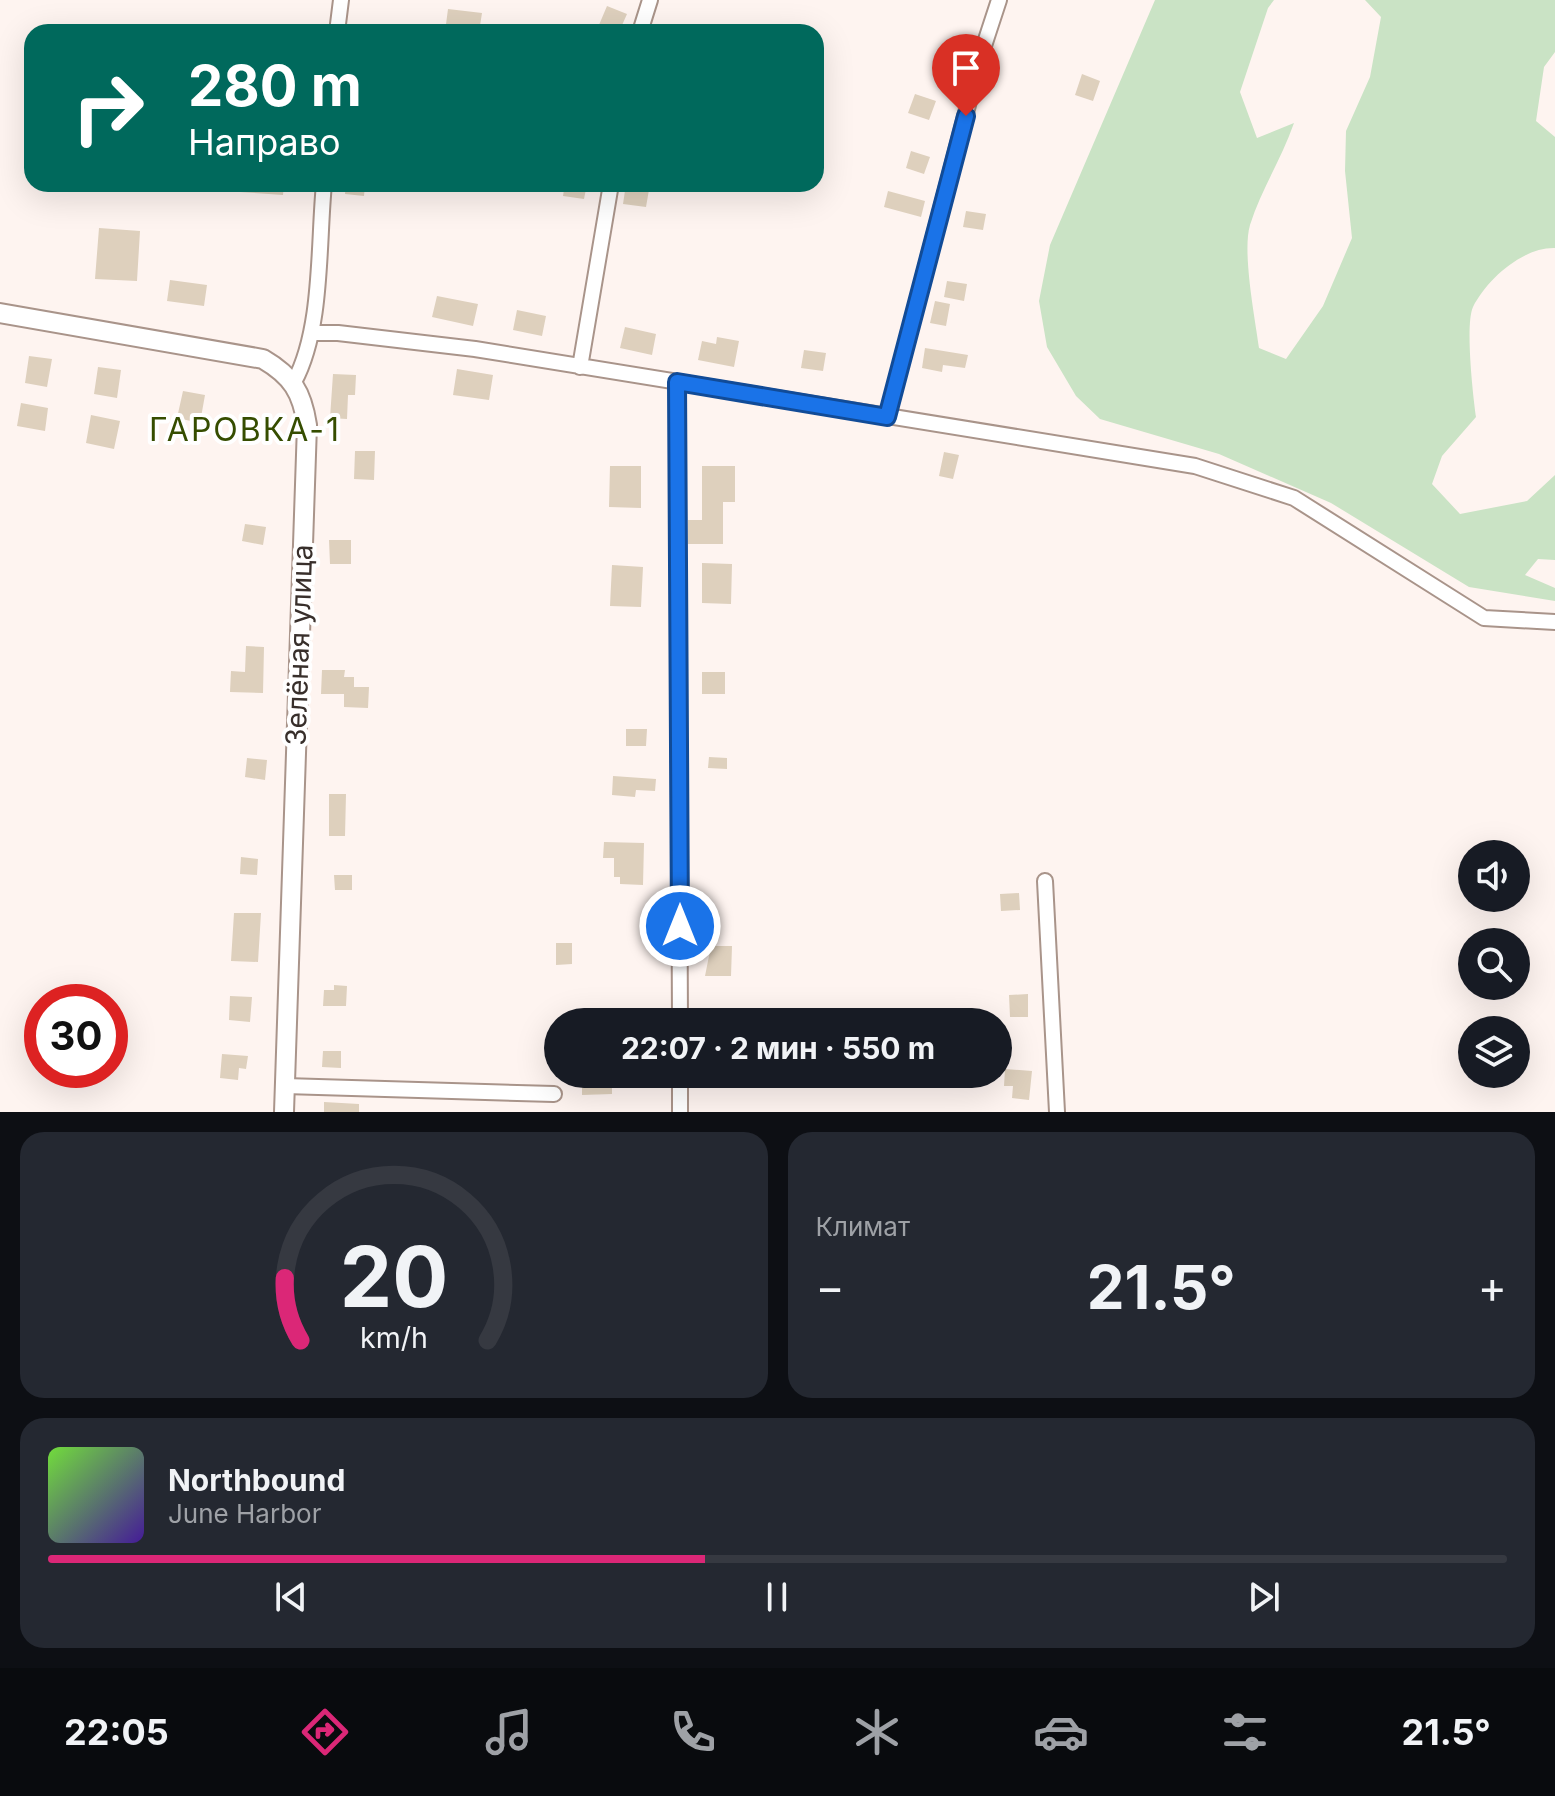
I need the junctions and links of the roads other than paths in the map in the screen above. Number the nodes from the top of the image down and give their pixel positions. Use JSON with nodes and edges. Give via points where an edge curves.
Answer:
{"nodes":[{"id":1,"x":341,"y":0,"type":"edge"},
{"id":2,"x":650,"y":0,"type":"edge"},
{"id":3,"x":999,"y":0,"type":"edge"},
{"id":4,"x":338,"y":24,"type":"edge"},
{"id":5,"x":642,"y":24,"type":"edge"},
{"id":6,"x":323,"y":192,"type":"edge"},
{"id":7,"x":610,"y":192,"type":"edge"},
{"id":8,"x":0,"y":313,"type":"edge"},
{"id":9,"x":311,"y":333,"type":"junction"},
{"id":10,"x":580,"y":367,"type":"junction"},
{"id":11,"x":294,"y":382,"type":"junction"},
{"id":12,"x":677,"y":382,"type":"junction"},
{"id":13,"x":887,"y":417,"type":"junction"},
{"id":14,"x":1555,"y":622,"type":"edge"},
{"id":15,"x":1045,"y":881,"type":"dead end"},
{"id":16,"x":680,"y":1008,"type":"edge"},
{"id":17,"x":285,"y":1086,"type":"junction"},
{"id":18,"x":680,"y":1088,"type":"edge"},
{"id":19,"x":554,"y":1094,"type":"dead end"},
{"id":20,"x":284,"y":1112,"type":"edge"},
{"id":21,"x":680,"y":1112,"type":"edge"},
{"id":22,"x":1057,"y":1112,"type":"edge"}],
"edges":[{"from":1,"to":4,"type":"street"},
{"from":2,"to":5,"type":"street"},
{"from":3,"to":13,"type":"street"},
{"from":6,"to":9,"type":"street"},
{"from":7,"to":10,"type":"street"},
{"from":8,"to":11,"type":"main road","via":[[234,352],[263,359]]},
{"from":9,"to":10,"type":"street","via":[[395,338]]},
{"from":9,"to":11,"type":"street"},
{"from":10,"to":12,"type":"street"},
{"from":11,"to":17,"type":"main road","name":"Зелёная улица","via":[[307,425]]},
{"from":12,"to":13,"type":"street"},
{"from":12,"to":16,"type":"street"},
{"from":13,"to":14,"type":"street","via":[[1211,470],[1294,498],[1484,618]]},
{"from":15,"to":22,"type":"street"},
{"from":17,"to":19,"type":"street"},
{"from":17,"to":20,"type":"main road","name":"Зелёная улица"},
{"from":18,"to":21,"type":"street"}]}
